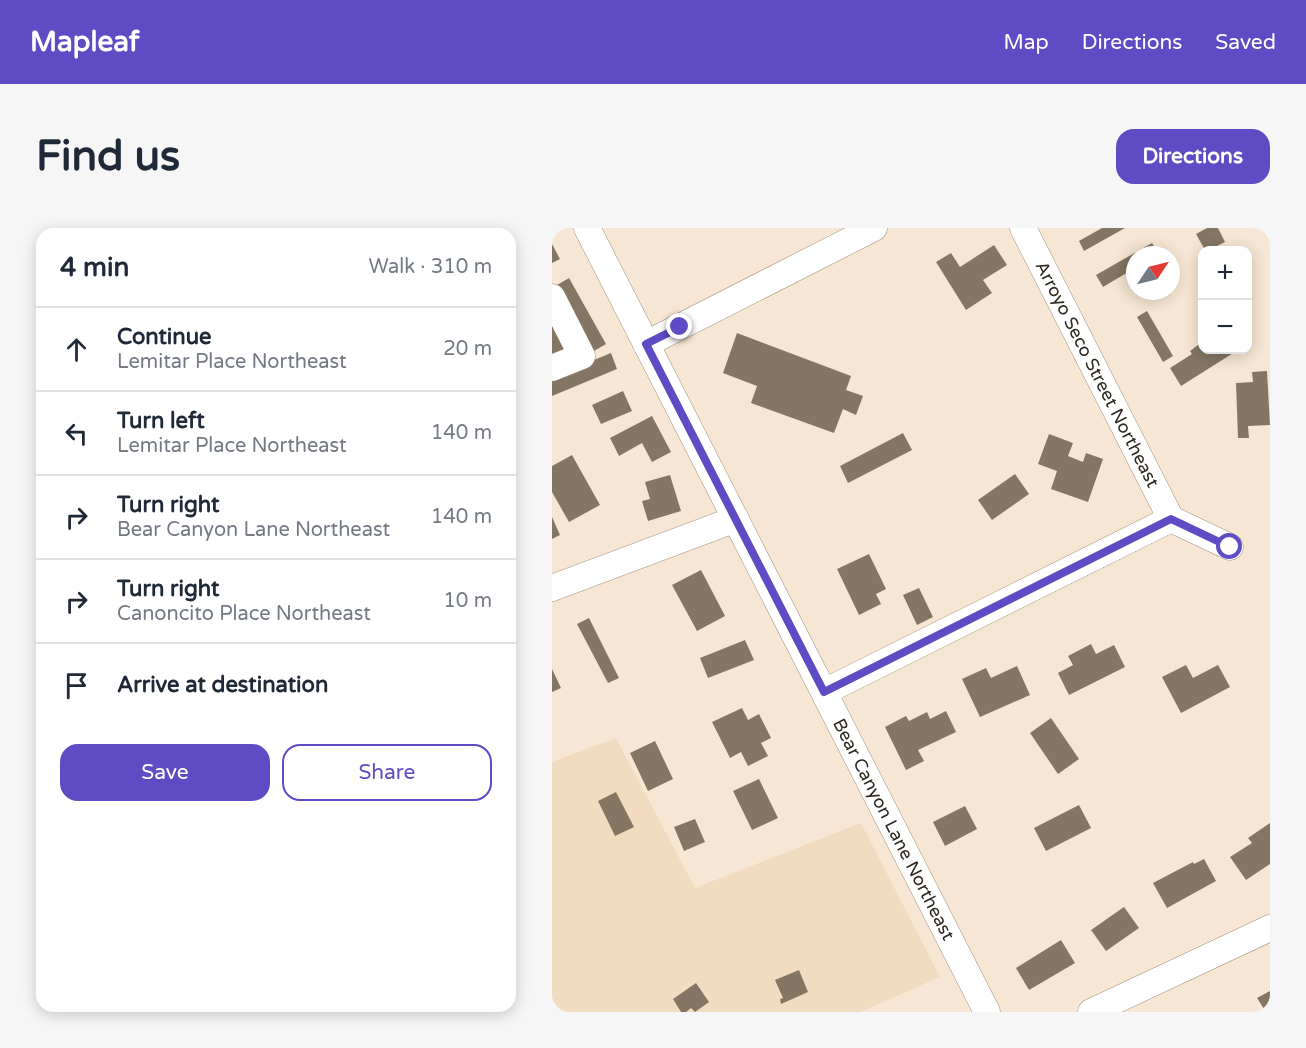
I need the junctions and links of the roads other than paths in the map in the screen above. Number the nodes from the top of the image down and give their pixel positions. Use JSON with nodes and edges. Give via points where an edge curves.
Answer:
{"nodes":[{"id":1,"x":587,"y":228,"type":"edge"},
{"id":2,"x":874,"y":228,"type":"edge"},
{"id":3,"x":1023,"y":228,"type":"edge"},
{"id":4,"x":555,"y":308,"type":"edge"},
{"id":5,"x":646,"y":344,"type":"junction"},
{"id":6,"x":552,"y":368,"type":"edge"},
{"id":7,"x":736,"y":519,"type":"junction"},
{"id":8,"x":1171,"y":519,"type":"junction"},
{"id":9,"x":1230,"y":547,"type":"dead end"},
{"id":10,"x":552,"y":588,"type":"edge"},
{"id":11,"x":824,"y":692,"type":"junction"},
{"id":12,"x":1270,"y":928,"type":"edge"},
{"id":13,"x":987,"y":1012,"type":"edge"},
{"id":14,"x":1091,"y":1012,"type":"edge"}],
"edges":[{"from":1,"to":5,"type":"street","name":"Bear Canyon Lane Northeast"},
{"from":2,"to":5,"type":"street"},
{"from":3,"to":8,"type":"street","name":"Arroyo Seco Street Northeast"},
{"from":4,"to":6,"type":"street","via":[[582,356]]},
{"from":5,"to":7,"type":"street","name":"Bear Canyon Lane Northeast"},
{"from":7,"to":10,"type":"street"},
{"from":7,"to":11,"type":"street","name":"Bear Canyon Lane Northeast"},
{"from":8,"to":9,"type":"street"},
{"from":8,"to":11,"type":"street"},
{"from":11,"to":13,"type":"street","name":"Bear Canyon Lane Northeast"},
{"from":12,"to":14,"type":"street"}]}
